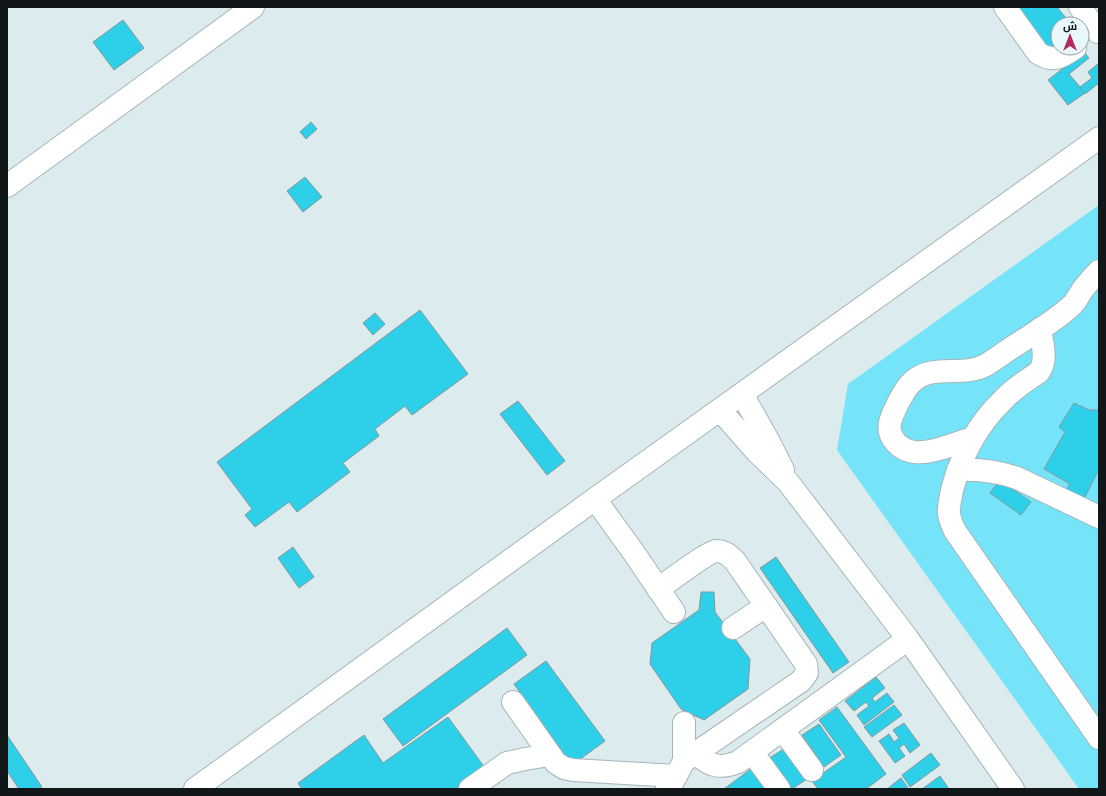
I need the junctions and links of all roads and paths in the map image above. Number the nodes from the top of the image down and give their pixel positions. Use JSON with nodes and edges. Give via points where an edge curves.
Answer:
{"nodes":[{"id":1,"x":253,"y":7,"type":"edge"},
{"id":2,"x":1005,"y":7,"type":"edge"},
{"id":3,"x":1080,"y":7,"type":"edge"},
{"id":4,"x":1093,"y":36,"type":"edge"},
{"id":5,"x":1063,"y":56,"type":"edge"},
{"id":6,"x":1099,"y":138,"type":"edge"},
{"id":7,"x":7,"y":186,"type":"edge"},
{"id":8,"x":1099,"y":271,"type":"edge"},
{"id":9,"x":1040,"y":329,"type":"junction"},
{"id":10,"x":742,"y":394,"type":"junction"},
{"id":11,"x":720,"y":410,"type":"junction"},
{"id":12,"x":973,"y":438,"type":"junction"},
{"id":13,"x":958,"y":470,"type":"junction"},
{"id":14,"x":788,"y":482,"type":"junction"},
{"id":15,"x":595,"y":499,"type":"junction"},
{"id":16,"x":1099,"y":517,"type":"edge"},
{"id":17,"x":658,"y":589,"type":"junction"},
{"id":18,"x":766,"y":606,"type":"junction"},
{"id":19,"x":674,"y":612,"type":"dead end"},
{"id":20,"x":733,"y":628,"type":"dead end"},
{"id":21,"x":908,"y":639,"type":"junction"},
{"id":22,"x":514,"y":702,"type":"dead end"},
{"id":23,"x":684,"y":723,"type":"dead end"},
{"id":24,"x":783,"y":730,"type":"junction"},
{"id":25,"x":1099,"y":738,"type":"edge"},
{"id":26,"x":752,"y":752,"type":"junction"},
{"id":27,"x":550,"y":755,"type":"junction"},
{"id":28,"x":681,"y":770,"type":"edge"},
{"id":29,"x":812,"y":770,"type":"dead end"},
{"id":30,"x":195,"y":789,"type":"edge"},
{"id":31,"x":470,"y":789,"type":"edge"},
{"id":32,"x":779,"y":789,"type":"edge"},
{"id":33,"x":1013,"y":789,"type":"edge"}],
"edges":[{"from":1,"to":7,"type":"street"},
{"from":2,"to":5,"type":"street","via":[[1038,53],[1051,59]]},
{"from":3,"to":4,"type":"street"},
{"from":6,"to":10,"type":"street"},
{"from":8,"to":9,"type":"street","via":[[1072,306]]},
{"from":9,"to":12,"type":"street","via":[[1044,361],[1039,372],[1003,399]]},
{"from":9,"to":12,"type":"street","via":[[986,365],[967,370],[939,370],[920,376],[905,390],[892,415],[891,434],[896,443],[903,449],[913,452],[934,450]]},
{"from":10,"to":11,"type":"street"},
{"from":10,"to":14,"type":"street"},
{"from":11,"to":14,"type":"street"},
{"from":11,"to":15,"type":"street"},
{"from":12,"to":13,"type":"street"},
{"from":13,"to":16,"type":"street","via":[[1003,473]]},
{"from":13,"to":25,"type":"street","via":[[949,506],[951,523],[955,531]]},
{"from":14,"to":21,"type":"street"},
{"from":15,"to":17,"type":"street"},
{"from":15,"to":30,"type":"street"},
{"from":17,"to":18,"type":"street","via":[[716,551],[727,553],[735,561]]},
{"from":17,"to":19,"type":"street"},
{"from":18,"to":20,"type":"street"},
{"from":18,"to":28,"type":"street","via":[[806,664],[807,673],[801,681]]},
{"from":21,"to":24,"type":"street"},
{"from":21,"to":33,"type":"street"},
{"from":22,"to":27,"type":"street"},
{"from":23,"to":28,"type":"street"},
{"from":24,"to":26,"type":"street"},
{"from":24,"to":29,"type":"street"},
{"from":26,"to":28,"type":"street","via":[[728,766],[715,766],[704,761]]},
{"from":26,"to":32,"type":"street"},
{"from":27,"to":28,"type":"street","via":[[556,763],[573,770]]},
{"from":27,"to":31,"type":"street","via":[[507,763]]}]}
